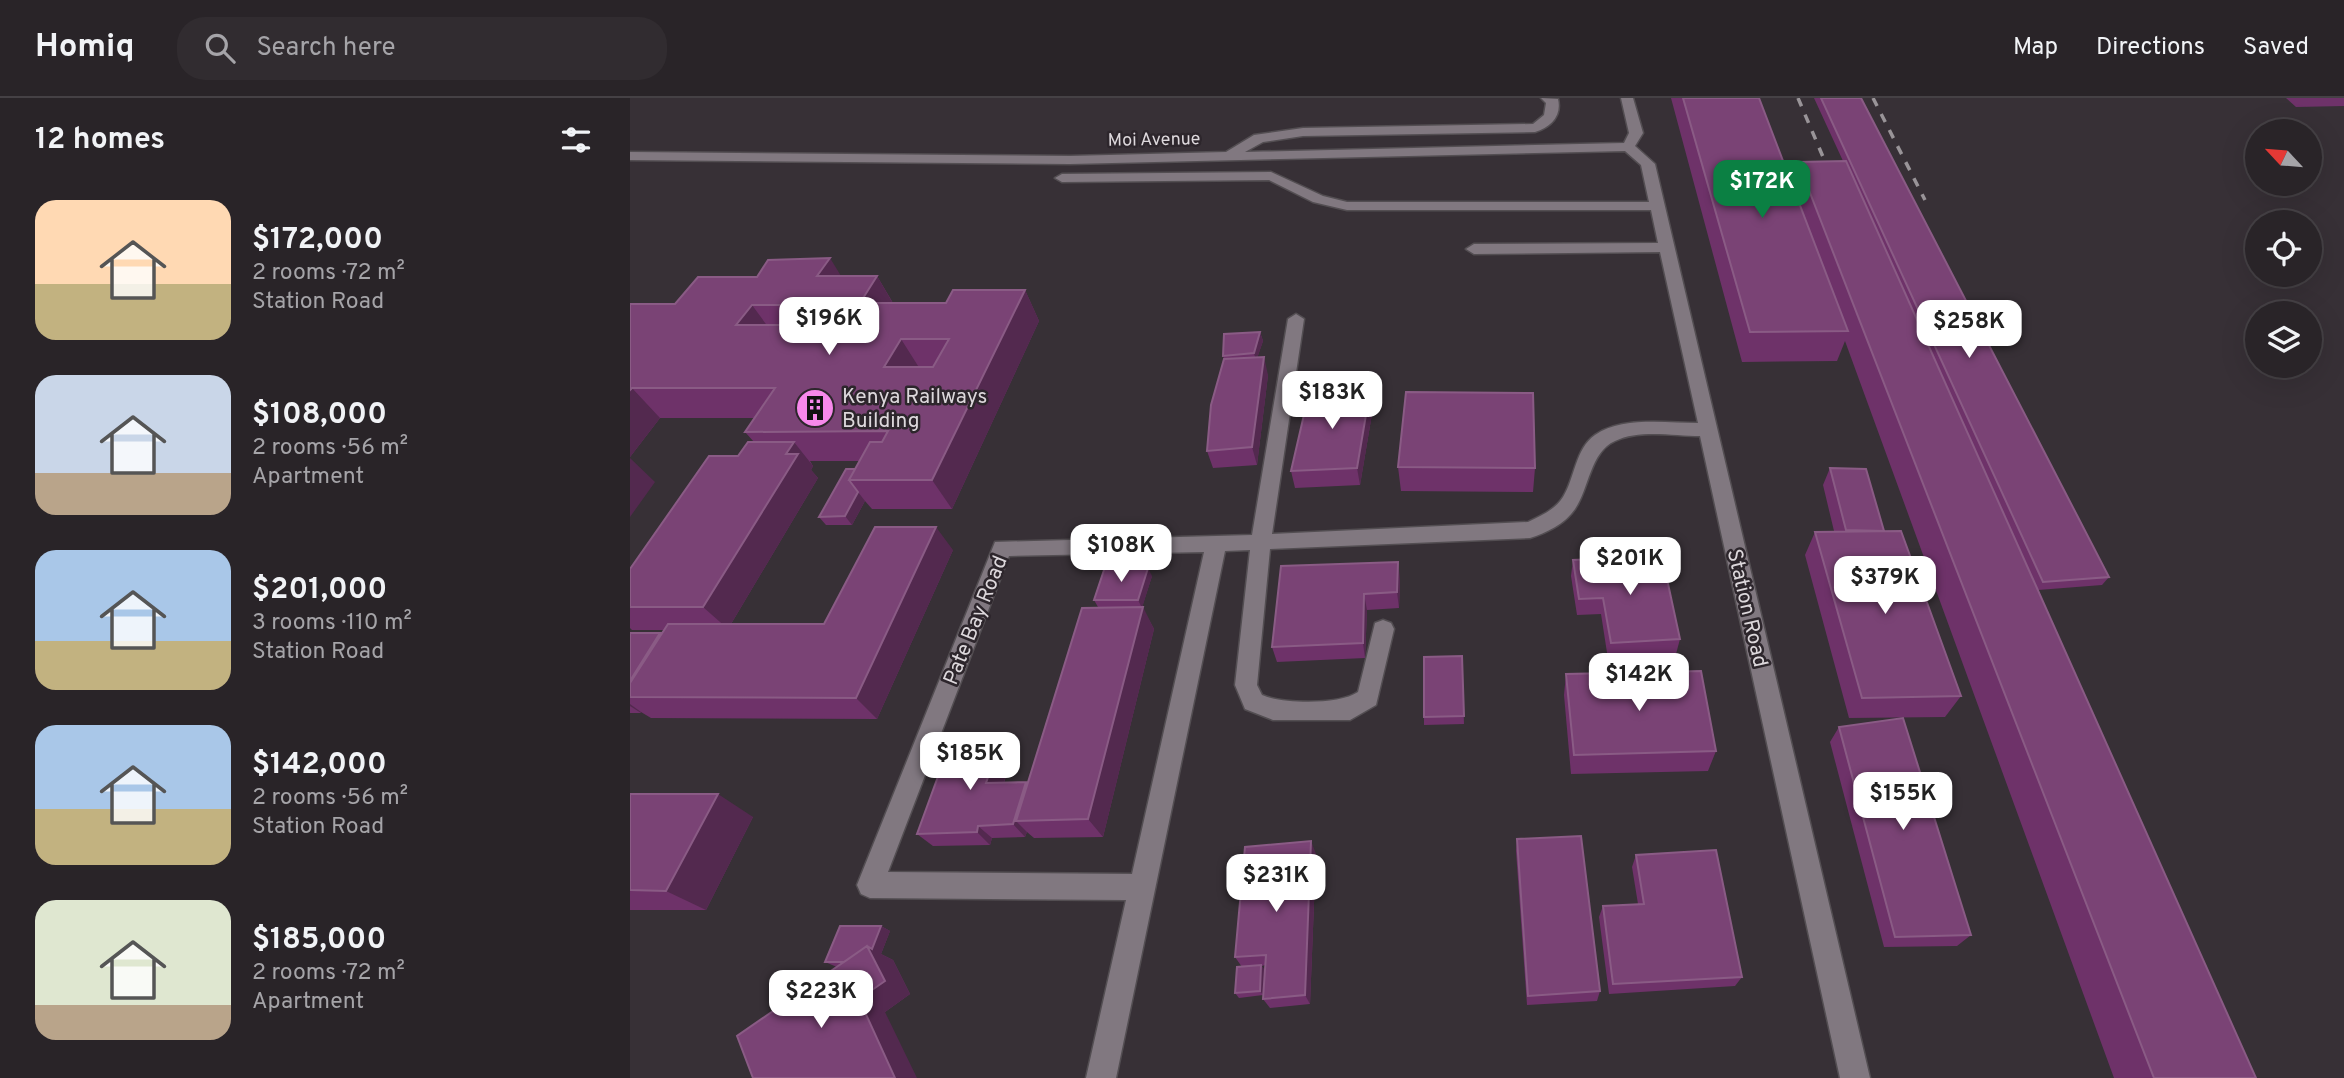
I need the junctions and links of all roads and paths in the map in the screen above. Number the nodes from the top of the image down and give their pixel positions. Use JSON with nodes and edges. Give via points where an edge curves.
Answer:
{"nodes":[{"id":1,"x":1547,"y":98,"type":"edge"},
{"id":2,"x":1627,"y":98,"type":"edge"},
{"id":3,"x":1628,"y":147,"type":"junction"},
{"id":4,"x":630,"y":156,"type":"edge"},
{"id":5,"x":1228,"y":156,"type":"junction"},
{"id":6,"x":1062,"y":178,"type":"dead end"},
{"id":7,"x":1658,"y":206,"type":"junction"},
{"id":8,"x":1667,"y":247,"type":"junction"},
{"id":9,"x":1475,"y":249,"type":"dead end"},
{"id":10,"x":1296,"y":319,"type":"dead end"},
{"id":11,"x":1708,"y":430,"type":"junction"},
{"id":12,"x":1261,"y":542,"type":"junction"},
{"id":13,"x":1216,"y":544,"type":"junction"},
{"id":14,"x":1383,"y":629,"type":"dead end"},
{"id":15,"x":1141,"y":887,"type":"junction"},
{"id":16,"x":1101,"y":1078,"type":"edge"},
{"id":17,"x":1855,"y":1078,"type":"edge"}],
"edges":[{"from":1,"to":5,"type":"street","via":[[1553,102],[1552,117],[1535,128],[1303,132],[1259,138]]},
{"from":2,"to":3,"type":"street","via":[[1636,133]]},
{"from":3,"to":5,"type":"street","name":"Moi Avenue"},
{"from":3,"to":7,"type":"street","name":"Station Road","via":[[1648,164]]},
{"from":4,"to":5,"type":"street","name":"Moi Avenue","via":[[1070,160]]},
{"from":6,"to":7,"type":"street","via":[[1271,176],[1318,199],[1347,206]]},
{"from":7,"to":8,"type":"street","name":"Station Road"},
{"from":8,"to":9,"type":"street"},
{"from":8,"to":11,"type":"street","name":"Station Road"},
{"from":10,"to":12,"type":"street"},
{"from":11,"to":12,"type":"street","via":[[1630,431],[1608,436],[1592,448],[1572,500],[1553,519],[1530,530]]},
{"from":11,"to":17,"type":"street","name":"Station Road"},
{"from":12,"to":13,"type":"street"},
{"from":12,"to":14,"type":"street","via":[[1246,685],[1253,702],[1273,710],[1350,710],[1368,698]]},
{"from":13,"to":15,"type":"street"},
{"from":13,"to":15,"type":"street","name":"Pate Bay Road","via":[[1002,548],[870,885]]},
{"from":15,"to":16,"type":"street"}]}
